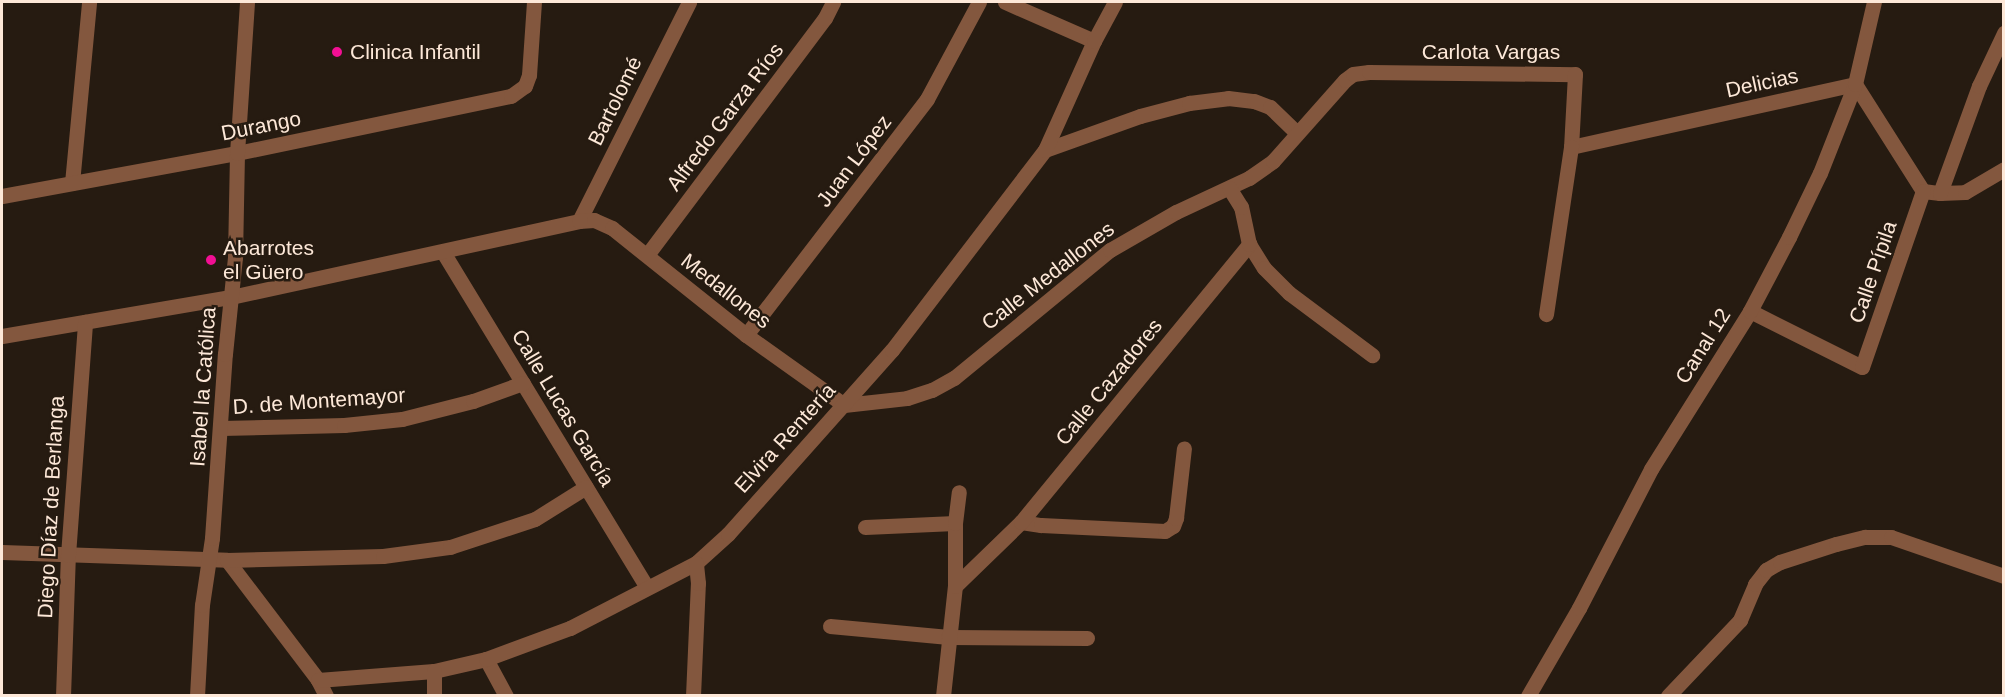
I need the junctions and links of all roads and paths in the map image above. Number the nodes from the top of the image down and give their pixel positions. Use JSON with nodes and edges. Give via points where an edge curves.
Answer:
{"nodes":[{"id":1,"x":89,"y":2,"type":"edge"},
{"id":2,"x":247,"y":2,"type":"edge"},
{"id":3,"x":534,"y":2,"type":"edge"},
{"id":4,"x":689,"y":2,"type":"edge"},
{"id":5,"x":833,"y":2,"type":"edge"},
{"id":6,"x":979,"y":2,"type":"edge"},
{"id":7,"x":1005,"y":2,"type":"edge"},
{"id":8,"x":1115,"y":2,"type":"edge"},
{"id":9,"x":1874,"y":2,"type":"edge"},
{"id":10,"x":2004,"y":33,"type":"edge"},
{"id":11,"x":1094,"y":41,"type":"junction"},
{"id":12,"x":1855,"y":84,"type":"junction"},
{"id":13,"x":1296,"y":132,"type":"junction"},
{"id":14,"x":1571,"y":147,"type":"junction"},
{"id":15,"x":1045,"y":150,"type":"junction"},
{"id":16,"x":237,"y":153,"type":"junction"},
{"id":17,"x":2003,"y":168,"type":"edge"},
{"id":18,"x":72,"y":183,"type":"junction"},
{"id":19,"x":1229,"y":188,"type":"junction"},
{"id":20,"x":1923,"y":190,"type":"junction"},
{"id":21,"x":1940,"y":193,"type":"junction"},
{"id":22,"x":2,"y":196,"type":"edge"},
{"id":23,"x":579,"y":221,"type":"junction"},
{"id":24,"x":1249,"y":244,"type":"junction"},
{"id":25,"x":443,"y":252,"type":"junction"},
{"id":26,"x":647,"y":255,"type":"junction"},
{"id":27,"x":231,"y":297,"type":"junction"},
{"id":28,"x":1750,"y":311,"type":"junction"},
{"id":29,"x":1546,"y":314,"type":"dead end"},
{"id":30,"x":85,"y":322,"type":"junction"},
{"id":31,"x":746,"y":335,"type":"junction"},
{"id":32,"x":2,"y":336,"type":"edge"},
{"id":33,"x":1372,"y":355,"type":"dead end"},
{"id":34,"x":523,"y":383,"type":"junction"},
{"id":35,"x":844,"y":405,"type":"junction"},
{"id":36,"x":220,"y":428,"type":"junction"},
{"id":37,"x":1185,"y":448,"type":"dead end"},
{"id":38,"x":586,"y":487,"type":"junction"},
{"id":39,"x":959,"y":492,"type":"dead end"},
{"id":40,"x":1021,"y":522,"type":"junction"},
{"id":41,"x":955,"y":523,"type":"junction"},
{"id":42,"x":865,"y":527,"type":"dead end"},
{"id":43,"x":2,"y":552,"type":"edge"},
{"id":44,"x":68,"y":555,"type":"junction"},
{"id":45,"x":209,"y":560,"type":"junction"},
{"id":46,"x":227,"y":560,"type":"junction"},
{"id":47,"x":696,"y":563,"type":"junction"},
{"id":48,"x":2004,"y":576,"type":"edge"},
{"id":49,"x":955,"y":585,"type":"junction"},
{"id":50,"x":647,"y":587,"type":"junction"},
{"id":51,"x":830,"y":626,"type":"dead end"},
{"id":52,"x":948,"y":637,"type":"junction"},
{"id":53,"x":1087,"y":638,"type":"dead end"},
{"id":54,"x":486,"y":658,"type":"junction"},
{"id":55,"x":434,"y":671,"type":"junction"},
{"id":56,"x":318,"y":680,"type":"junction"},
{"id":57,"x":63,"y":696,"type":"edge"},
{"id":58,"x":197,"y":696,"type":"edge"},
{"id":59,"x":326,"y":696,"type":"edge"},
{"id":60,"x":434,"y":696,"type":"edge"},
{"id":61,"x":506,"y":696,"type":"edge"},
{"id":62,"x":693,"y":696,"type":"edge"},
{"id":63,"x":943,"y":696,"type":"edge"},
{"id":64,"x":1528,"y":696,"type":"edge"},
{"id":65,"x":1668,"y":696,"type":"edge"}],
"edges":[{"from":1,"to":18,"type":"street"},
{"from":2,"to":16,"type":"street","name":"Isabel la Católica"},
{"from":3,"to":16,"type":"street","name":"Durango","via":[[529,75],[525,86],[511,96]]},
{"from":4,"to":23,"type":"street","name":"Bartolomé"},
{"from":5,"to":26,"type":"street","name":"Alfredo Garza Ríos","via":[[825,18]]},
{"from":6,"to":31,"type":"street","name":"Juan López","via":[[927,99]]},
{"from":7,"to":11,"type":"street"},
{"from":8,"to":11,"type":"street","name":"Elvira Rentería"},
{"from":9,"to":12,"type":"street","name":"Canal 12"},
{"from":10,"to":21,"type":"street","via":[[1978,86]]},
{"from":11,"to":15,"type":"street","name":"Elvira Rentería"},
{"from":12,"to":14,"type":"street","name":"Delicias"},
{"from":12,"to":20,"type":"street"},
{"from":12,"to":28,"type":"street","name":"Canal 12","via":[[1820,173]]},
{"from":13,"to":14,"type":"street","name":"Carlota Vargas","via":[[1353,74],[1575,74]]},
{"from":13,"to":15,"type":"street","via":[[1270,107],[1228,98],[1140,116]]},
{"from":13,"to":19,"type":"street","name":"Calle Medallones","via":[[1273,161]]},
{"from":14,"to":29,"type":"street","name":"Carlota Vargas"},
{"from":15,"to":35,"type":"street","name":"Elvira Rentería","via":[[892,350]]},
{"from":16,"to":18,"type":"street","name":"Durango"},
{"from":16,"to":27,"type":"street","name":"Isabel la Católica"},
{"from":17,"to":21,"type":"street","via":[[1965,192]]},
{"from":18,"to":22,"type":"street","name":"Durango"},
{"from":19,"to":24,"type":"street","via":[[1240,207]]},
{"from":19,"to":35,"type":"street","name":"Calle Medallones","via":[[1176,212],[1110,250],[954,378],[907,398]]},
{"from":20,"to":21,"type":"street"},
{"from":20,"to":28,"type":"street","name":"Calle Pípila","via":[[1862,367]]},
{"from":23,"to":25,"type":"street"},
{"from":23,"to":26,"type":"street","name":"Medallones","via":[[602,222]]},
{"from":24,"to":33,"type":"street","via":[[1264,268],[1289,293]]},
{"from":24,"to":40,"type":"street","name":"Calle Cazadores"},
{"from":25,"to":27,"type":"street"},
{"from":25,"to":34,"type":"street","name":"Calle Lucas García"},
{"from":26,"to":31,"type":"street","name":"Medallones"},
{"from":27,"to":30,"type":"street"},
{"from":27,"to":36,"type":"street","name":"Isabel la Católica"},
{"from":28,"to":64,"type":"street","name":"Canal 12","via":[[1651,469]]},
{"from":30,"to":32,"type":"street"},
{"from":30,"to":44,"type":"street","name":"Diego Díaz de Berlanga"},
{"from":31,"to":35,"type":"street","name":"Medallones"},
{"from":34,"to":36,"type":"street","name":"D. de Montemayor","via":[[463,404],[402,419],[344,425]]},
{"from":34,"to":38,"type":"street","name":"Calle Lucas García"},
{"from":35,"to":47,"type":"street","name":"Elvira Rentería","via":[[728,534]]},
{"from":36,"to":45,"type":"street","name":"Isabel la Católica"},
{"from":37,"to":40,"type":"street","via":[[1176,518],[1165,531]]},
{"from":38,"to":46,"type":"street","via":[[535,519],[450,547],[383,556]]},
{"from":38,"to":50,"type":"street","name":"Calle Lucas García"},
{"from":39,"to":41,"type":"street"},
{"from":40,"to":49,"type":"street","name":"Calle Cazadores"},
{"from":41,"to":42,"type":"street"},
{"from":41,"to":49,"type":"street"},
{"from":43,"to":44,"type":"street"},
{"from":44,"to":45,"type":"street"},
{"from":44,"to":57,"type":"street","name":"Diego Díaz de Berlanga"},
{"from":45,"to":46,"type":"street"},
{"from":45,"to":58,"type":"street","name":"Isabel la Católica","via":[[202,605]]},
{"from":46,"to":56,"type":"street"},
{"from":47,"to":50,"type":"street","name":"Elvira Rentería"},
{"from":47,"to":62,"type":"street"},
{"from":48,"to":65,"type":"street","via":[[1891,537],[1865,537],[1780,562],[1766,570],[1755,584],[1740,620]]},
{"from":49,"to":52,"type":"street"},
{"from":50,"to":54,"type":"street","name":"Elvira Rentería","via":[[570,628]]},
{"from":51,"to":52,"type":"street"},
{"from":52,"to":53,"type":"street"},
{"from":52,"to":63,"type":"street"},
{"from":54,"to":55,"type":"street","name":"Elvira Rentería"},
{"from":54,"to":61,"type":"street"},
{"from":55,"to":56,"type":"street","name":"Elvira Rentería"},
{"from":55,"to":60,"type":"street"},
{"from":56,"to":59,"type":"street"}]}
